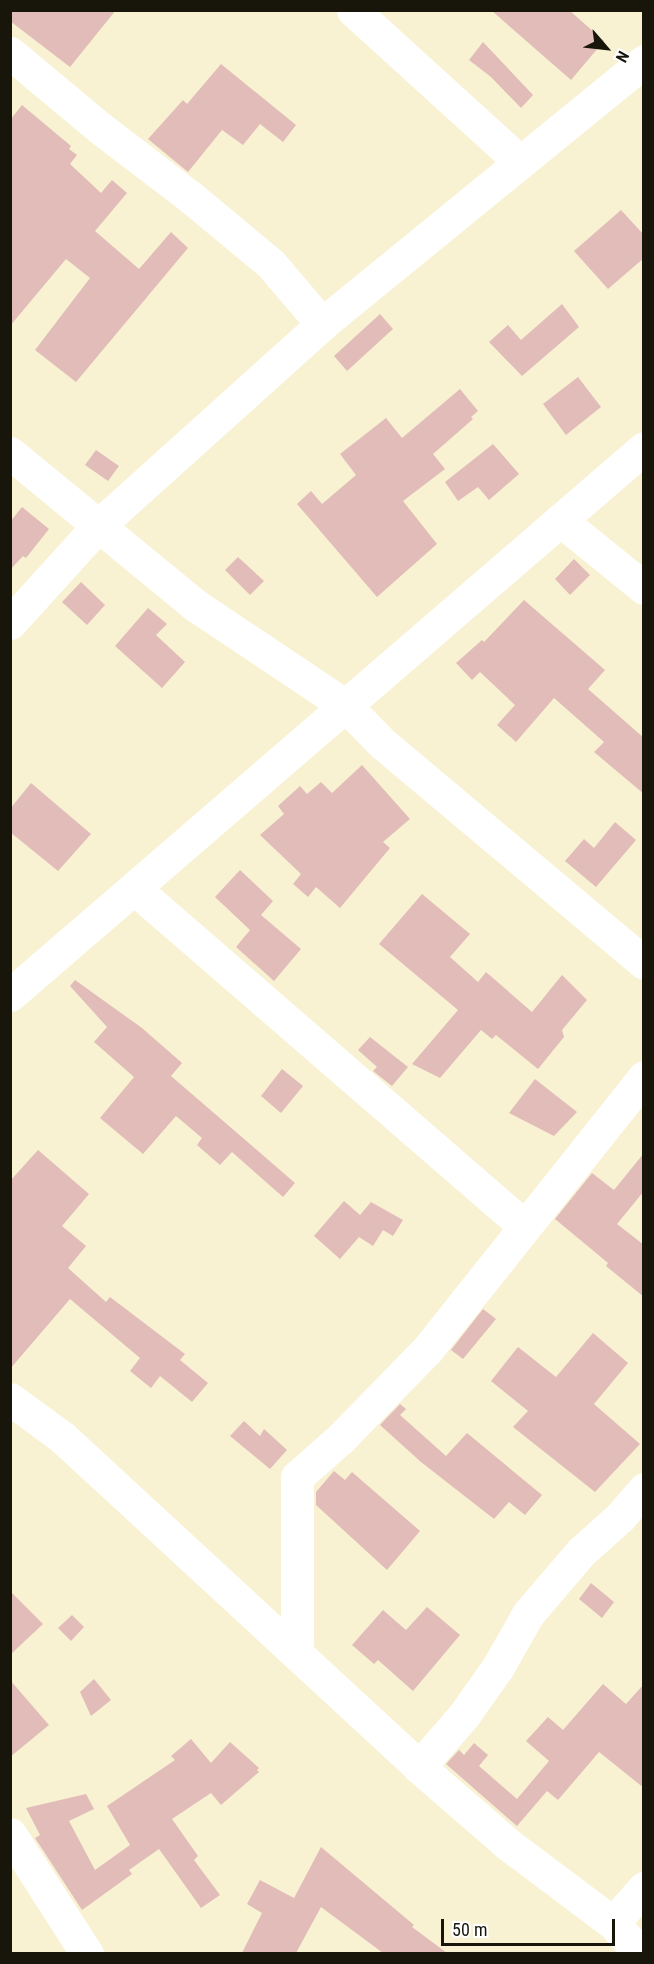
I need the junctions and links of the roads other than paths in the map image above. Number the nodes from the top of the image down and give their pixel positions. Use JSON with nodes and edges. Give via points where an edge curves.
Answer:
{"nodes":[{"id":1,"x":353,"y":10,"type":"edge"},
{"id":2,"x":10,"y":53,"type":"edge"},
{"id":3,"x":644,"y":61,"type":"edge"},
{"id":4,"x":520,"y":162,"type":"junction"},
{"id":5,"x":322,"y":324,"type":"junction"},
{"id":6,"x":644,"y":448,"type":"edge"},
{"id":7,"x":10,"y":453,"type":"edge"},
{"id":8,"x":560,"y":520,"type":"junction"},
{"id":9,"x":98,"y":526,"type":"junction"},
{"id":10,"x":644,"y":588,"type":"edge"},
{"id":11,"x":10,"y":623,"type":"edge"},
{"id":12,"x":346,"y":706,"type":"junction"},
{"id":13,"x":135,"y":889,"type":"junction"},
{"id":14,"x":644,"y":963,"type":"edge"},
{"id":15,"x":10,"y":995,"type":"edge"},
{"id":16,"x":644,"y":1077,"type":"edge"},
{"id":17,"x":523,"y":1225,"type":"junction"},
{"id":18,"x":10,"y":1399,"type":"edge"},
{"id":19,"x":644,"y":1488,"type":"edge"},
{"id":20,"x":297,"y":1652,"type":"junction"},
{"id":21,"x":419,"y":1767,"type":"junction"},
{"id":22,"x":10,"y":1834,"type":"edge"},
{"id":23,"x":644,"y":1888,"type":"edge"},
{"id":24,"x":613,"y":1923,"type":"junction"},
{"id":25,"x":87,"y":1953,"type":"edge"},
{"id":26,"x":641,"y":1953,"type":"edge"}],
"edges":[{"from":1,"to":4,"type":"street"},
{"from":2,"to":5,"type":"street","via":[[271,264]]},
{"from":3,"to":4,"type":"street"},
{"from":4,"to":5,"type":"street"},
{"from":5,"to":9,"type":"street"},
{"from":6,"to":8,"type":"street"},
{"from":7,"to":9,"type":"street"},
{"from":8,"to":10,"type":"street"},
{"from":8,"to":12,"type":"street"},
{"from":9,"to":11,"type":"street"},
{"from":9,"to":12,"type":"street","via":[[195,605]]},
{"from":12,"to":13,"type":"street"},
{"from":12,"to":14,"type":"street","via":[[382,743]]},
{"from":13,"to":15,"type":"street"},
{"from":13,"to":17,"type":"street"},
{"from":16,"to":17,"type":"street"},
{"from":17,"to":20,"type":"street","via":[[427,1350],[297,1477]]},
{"from":18,"to":20,"type":"street","via":[[62,1437]]},
{"from":19,"to":21,"type":"street","via":[[620,1517],[581,1552],[528,1614],[498,1667],[464,1715]]},
{"from":20,"to":21,"type":"street"},
{"from":21,"to":24,"type":"street","via":[[509,1845]]},
{"from":22,"to":25,"type":"street"},
{"from":23,"to":24,"type":"street"},
{"from":24,"to":26,"type":"street"}]}
